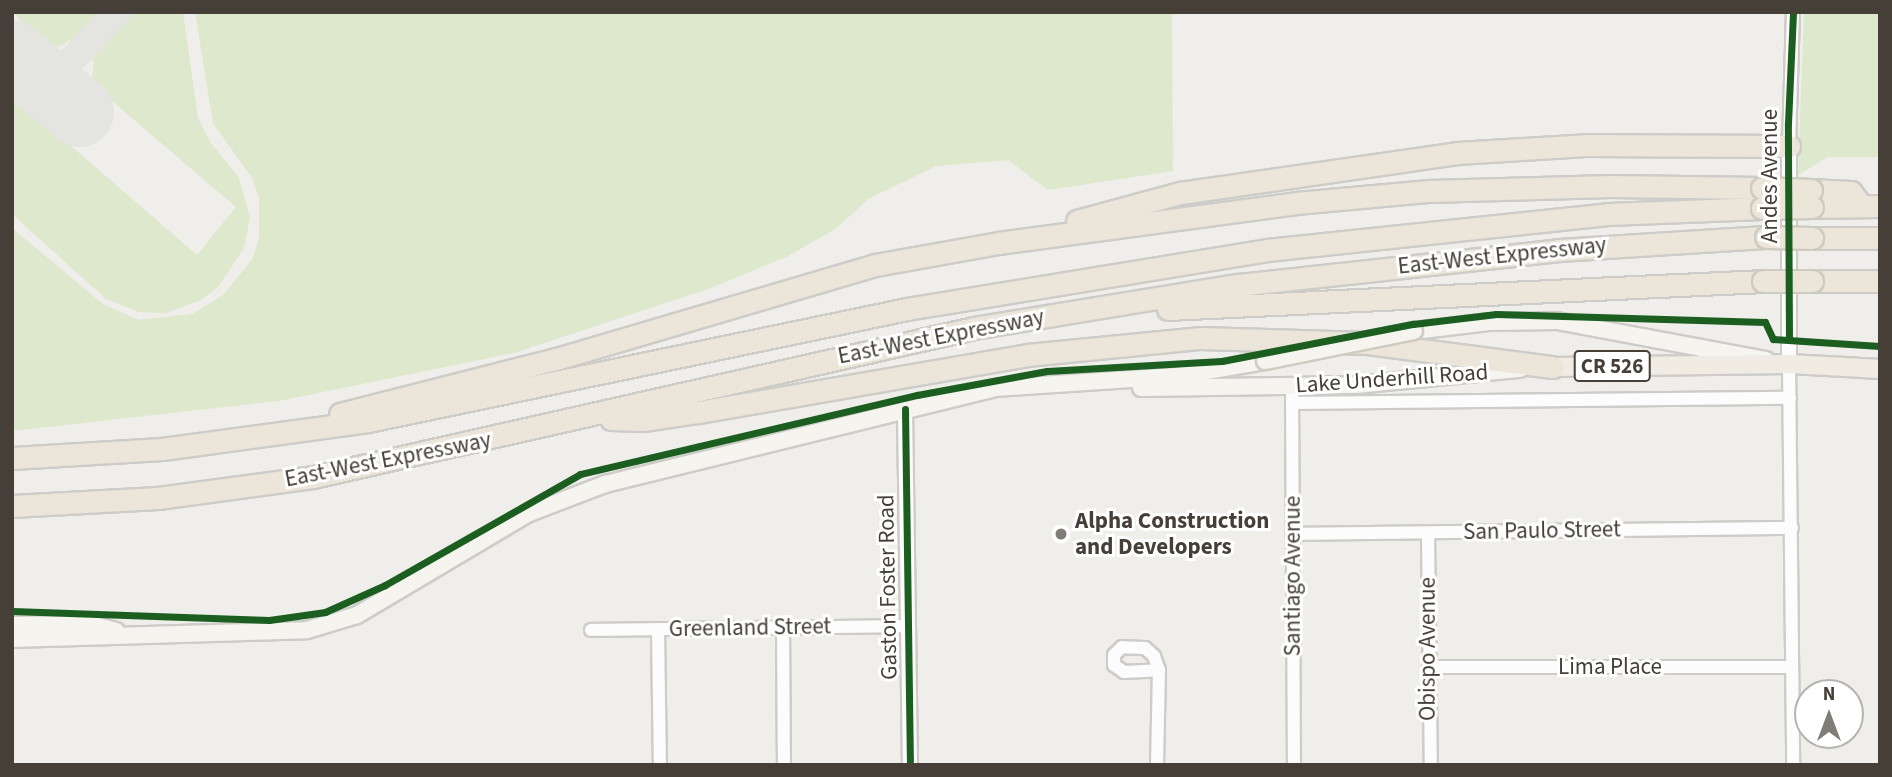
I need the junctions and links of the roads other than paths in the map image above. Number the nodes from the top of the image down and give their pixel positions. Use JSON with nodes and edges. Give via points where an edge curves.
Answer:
{"nodes":[{"id":1,"x":1793,"y":12,"type":"edge"},
{"id":2,"x":1789,"y":146,"type":"junction"},
{"id":3,"x":1762,"y":198,"type":"junction"},
{"id":4,"x":1870,"y":206,"type":"edge"},
{"id":5,"x":1880,"y":238,"type":"edge"},
{"id":6,"x":998,"y":243,"type":"junction"},
{"id":7,"x":1880,"y":281,"type":"edge"},
{"id":8,"x":1106,"y":307,"type":"junction"},
{"id":9,"x":1789,"y":364,"type":"junction"},
{"id":10,"x":1552,"y":367,"type":"junction"},
{"id":11,"x":1880,"y":369,"type":"edge"},
{"id":12,"x":995,"y":388,"type":"junction"},
{"id":13,"x":1292,"y":395,"type":"junction"},
{"id":14,"x":1790,"y":398,"type":"junction"},
{"id":15,"x":905,"y":409,"type":"junction"},
{"id":16,"x":584,"y":419,"type":"junction"},
{"id":17,"x":257,"y":438,"type":"junction"},
{"id":18,"x":12,"y":458,"type":"edge"},
{"id":19,"x":12,"y":506,"type":"edge"},
{"id":20,"x":1792,"y":528,"type":"junction"},
{"id":21,"x":1428,"y":533,"type":"junction"},
{"id":22,"x":1293,"y":534,"type":"junction"},
{"id":23,"x":12,"y":625,"type":"edge"},
{"id":24,"x":909,"y":626,"type":"junction"},
{"id":25,"x":783,"y":628,"type":"junction"},
{"id":26,"x":658,"y":629,"type":"junction"},
{"id":27,"x":591,"y":630,"type":"dead end"},
{"id":28,"x":125,"y":634,"type":"junction"},
{"id":29,"x":12,"y":639,"type":"edge"},
{"id":30,"x":1429,"y":667,"type":"junction"},
{"id":31,"x":1791,"y":667,"type":"junction"},
{"id":32,"x":1159,"y":670,"type":"dead end"},
{"id":33,"x":660,"y":765,"type":"edge"},
{"id":34,"x":784,"y":765,"type":"edge"},
{"id":35,"x":910,"y":765,"type":"edge"},
{"id":36,"x":1157,"y":765,"type":"edge"},
{"id":37,"x":1294,"y":765,"type":"edge"},
{"id":38,"x":1431,"y":765,"type":"edge"},
{"id":39,"x":1793,"y":765,"type":"edge"}],
"edges":[{"from":1,"to":2,"type":"street","name":"Andes Avenue"},
{"from":2,"to":6,"type":"highway","via":[[1586,145],[1457,153],[1180,193]]},
{"from":2,"to":9,"type":"street","name":"Andes Avenue"},
{"from":3,"to":4,"type":"highway","bridge":true,"via":[[1811,199],[1851,192]]},
{"from":3,"to":6,"type":"highway","via":[[1611,186],[1429,191],[1296,203]]},
{"from":3,"to":17,"type":"highway","name":"East-West Expressway","via":[[1514,222],[1149,268],[907,309],[499,396]]},
{"from":5,"to":8,"type":"highway","name":"East-West Expressway","bridge":true,"via":[[1658,242],[1238,285]]},
{"from":6,"to":17,"type":"highway","via":[[875,265],[556,359]]},
{"from":7,"to":8,"type":"highway","bridge":true,"via":[[1763,281],[1170,309]]},
{"from":8,"to":16,"type":"highway","name":"East-West Expressway","via":[[834,358]]},
{"from":9,"to":10,"type":"main road","name":"Lake Underhill Road","number":"CR 526"},
{"from":9,"to":11,"type":"main road","name":"Lake Underhill Road","number":"CR 526"},
{"from":9,"to":12,"type":"main road","name":"Lake Underhill Road","number":"CR 526","bridge":true,"via":[[1557,321],[1490,322],[1414,331],[1177,376]]},
{"from":9,"to":14,"type":"street","name":"Andes Avenue"},
{"from":10,"to":13,"type":"main road","name":"Lake Underhill Road","number":"CR 526"},
{"from":10,"to":16,"type":"highway","via":[[1367,343],[1201,338],[1027,355],[643,420]]},
{"from":12,"to":13,"type":"main road","name":"Lake Underhill Road","number":"CR 526"},
{"from":12,"to":15,"type":"main road","name":"Lake Underhill Road","number":"CR 526"},
{"from":13,"to":14,"type":"street","name":"Lake Underhill Road"},
{"from":13,"to":22,"type":"street","name":"Santiago Avenue"},
{"from":14,"to":20,"type":"street","name":"Andes Avenue"},
{"from":15,"to":24,"type":"street","name":"Gaston Foster Road"},
{"from":15,"to":28,"type":"main road","name":"Lake Underhill Road","number":"CR 526","via":[[568,497],[527,514],[386,600],[332,622],[252,635]]},
{"from":16,"to":19,"type":"highway","name":"East-West Expressway","via":[[225,491]]},
{"from":17,"to":18,"type":"highway","name":"East-West Expressway"},
{"from":20,"to":21,"type":"street","name":"San Paulo Street"},
{"from":20,"to":31,"type":"street","name":"Andes Avenue"},
{"from":21,"to":22,"type":"street","name":"San Paulo Street"},
{"from":21,"to":30,"type":"street","name":"Obispo Avenue"},
{"from":22,"to":37,"type":"street","name":"Santiago Avenue"},
{"from":23,"to":28,"type":"main road","name":"Lake Underhill Road","number":"CR 526","via":[[90,624]]},
{"from":24,"to":25,"type":"street","name":"Greenland Street"},
{"from":24,"to":35,"type":"street","name":"Gaston Foster Road"},
{"from":25,"to":26,"type":"street","name":"Greenland Street"},
{"from":25,"to":34,"type":"street"},
{"from":26,"to":27,"type":"street","name":"Greenland Street"},
{"from":26,"to":33,"type":"street"},
{"from":28,"to":29,"type":"main road","name":"Lake Underhill Road","number":"CR 526"},
{"from":30,"to":31,"type":"street","name":"Lima Place"},
{"from":30,"to":38,"type":"street","name":"Obispo Avenue"},
{"from":31,"to":39,"type":"street","name":"Andes Avenue"},
{"from":32,"to":36,"type":"street"}]}
